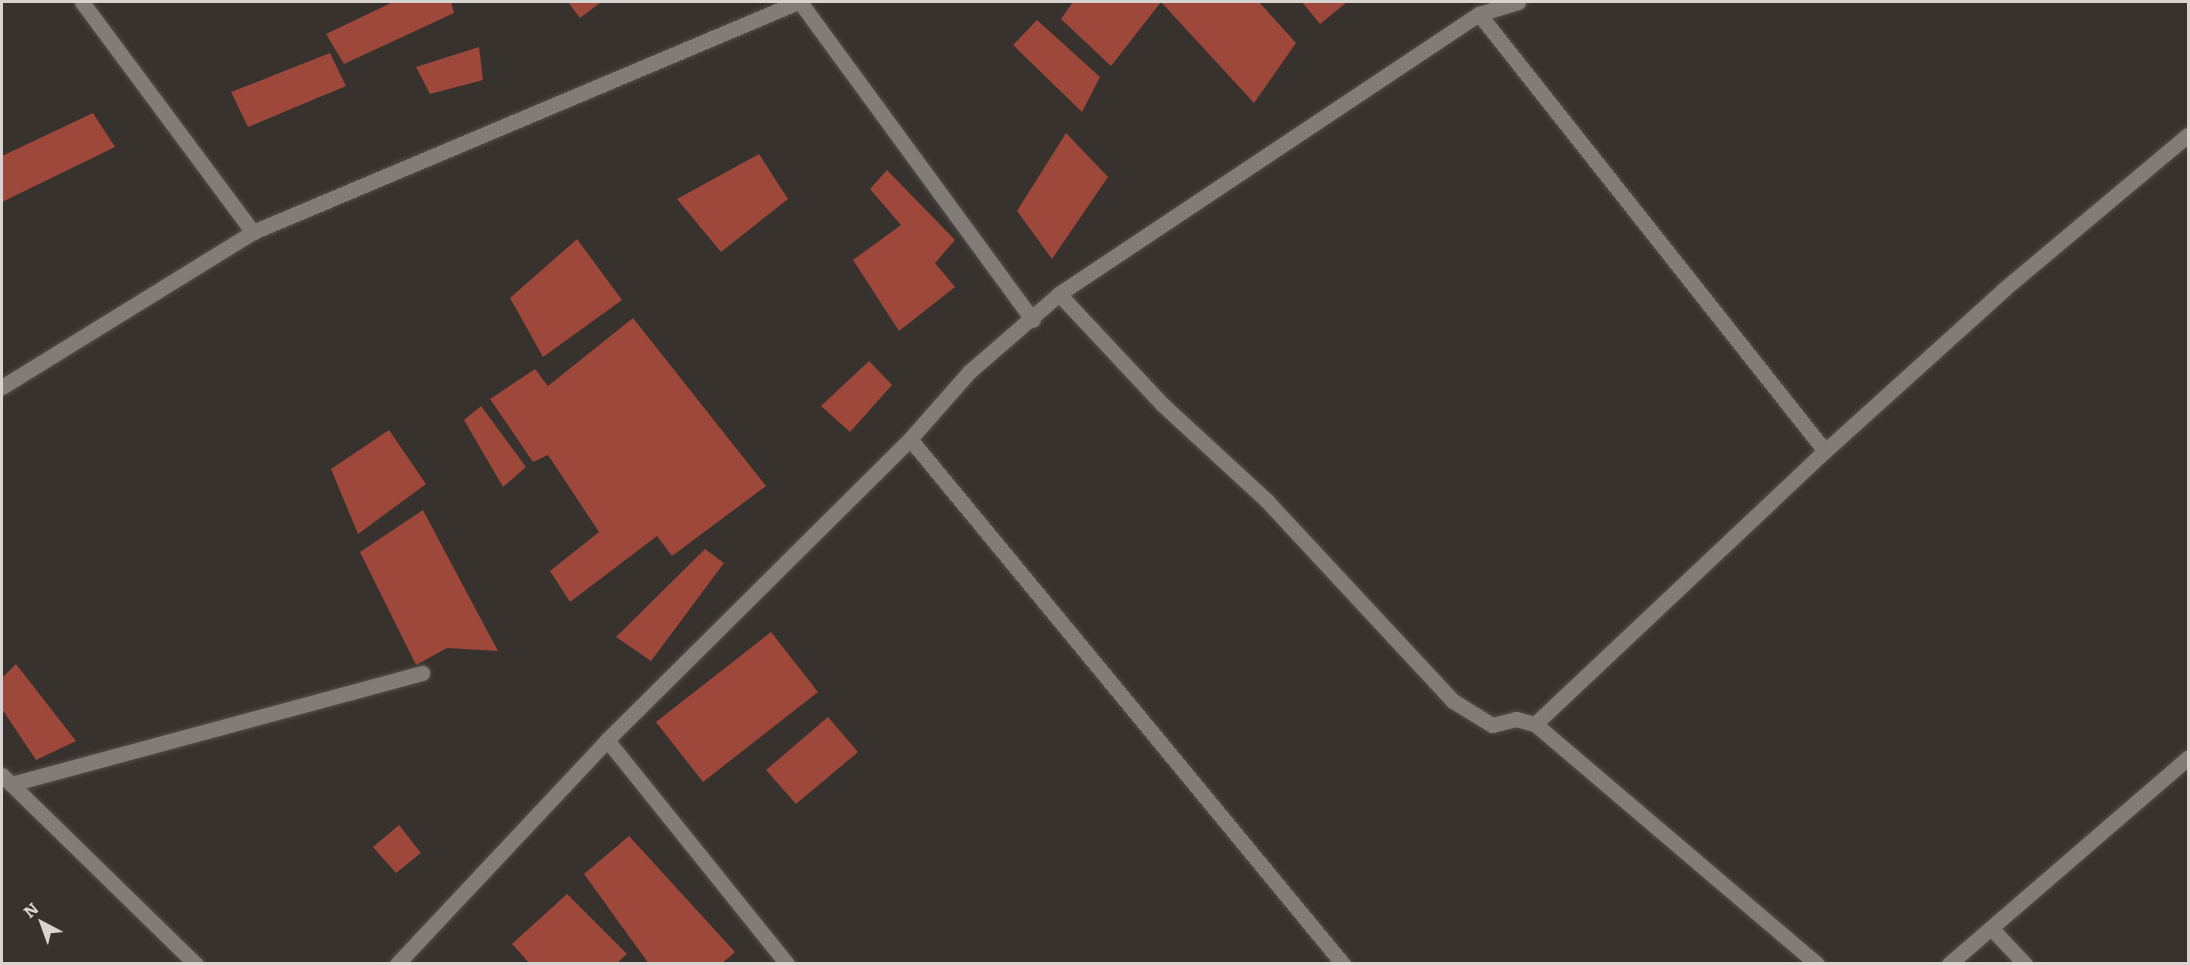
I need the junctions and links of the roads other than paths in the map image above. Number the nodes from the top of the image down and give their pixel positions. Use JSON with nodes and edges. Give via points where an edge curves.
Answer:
{"nodes":[{"id":1,"x":82,"y":2,"type":"edge"},
{"id":2,"x":799,"y":2,"type":"edge"},
{"id":3,"x":1518,"y":2,"type":"edge"},
{"id":4,"x":1479,"y":14,"type":"junction"},
{"id":5,"x":2186,"y":142,"type":"edge"},
{"id":6,"x":253,"y":232,"type":"junction"},
{"id":7,"x":1059,"y":294,"type":"junction"},
{"id":8,"x":1033,"y":320,"type":"junction"},
{"id":9,"x":2,"y":387,"type":"edge"},
{"id":10,"x":910,"y":439,"type":"junction"},
{"id":11,"x":1825,"y":451,"type":"junction"},
{"id":12,"x":422,"y":673,"type":"dead end"},
{"id":13,"x":1535,"y":724,"type":"junction"},
{"id":14,"x":607,"y":740,"type":"junction"},
{"id":15,"x":2188,"y":758,"type":"edge"},
{"id":16,"x":6,"y":779,"type":"edge"},
{"id":17,"x":1991,"y":928,"type":"junction"},
{"id":18,"x":196,"y":963,"type":"edge"},
{"id":19,"x":397,"y":963,"type":"edge"},
{"id":20,"x":787,"y":963,"type":"edge"},
{"id":21,"x":1343,"y":963,"type":"edge"},
{"id":22,"x":1817,"y":963,"type":"edge"},
{"id":23,"x":1950,"y":963,"type":"edge"},
{"id":24,"x":2025,"y":963,"type":"edge"}],
"edges":[{"from":1,"to":6,"type":"street"},
{"from":2,"to":6,"type":"street"},
{"from":2,"to":8,"type":"street"},
{"from":3,"to":4,"type":"street"},
{"from":4,"to":7,"type":"street"},
{"from":4,"to":11,"type":"street"},
{"from":5,"to":11,"type":"street","via":[[2003,290]]},
{"from":6,"to":9,"type":"street"},
{"from":7,"to":8,"type":"street"},
{"from":7,"to":13,"type":"street","via":[[1162,404],[1267,501],[1453,701],[1492,724],[1516,719]]},
{"from":8,"to":10,"type":"street","via":[[969,372]]},
{"from":10,"to":14,"type":"street"},
{"from":10,"to":21,"type":"street"},
{"from":11,"to":13,"type":"street"},
{"from":12,"to":16,"type":"street"},
{"from":13,"to":22,"type":"street"},
{"from":14,"to":19,"type":"street"},
{"from":14,"to":20,"type":"street"},
{"from":15,"to":17,"type":"street"},
{"from":16,"to":18,"type":"street"},
{"from":17,"to":23,"type":"street"},
{"from":17,"to":24,"type":"street"}]}
